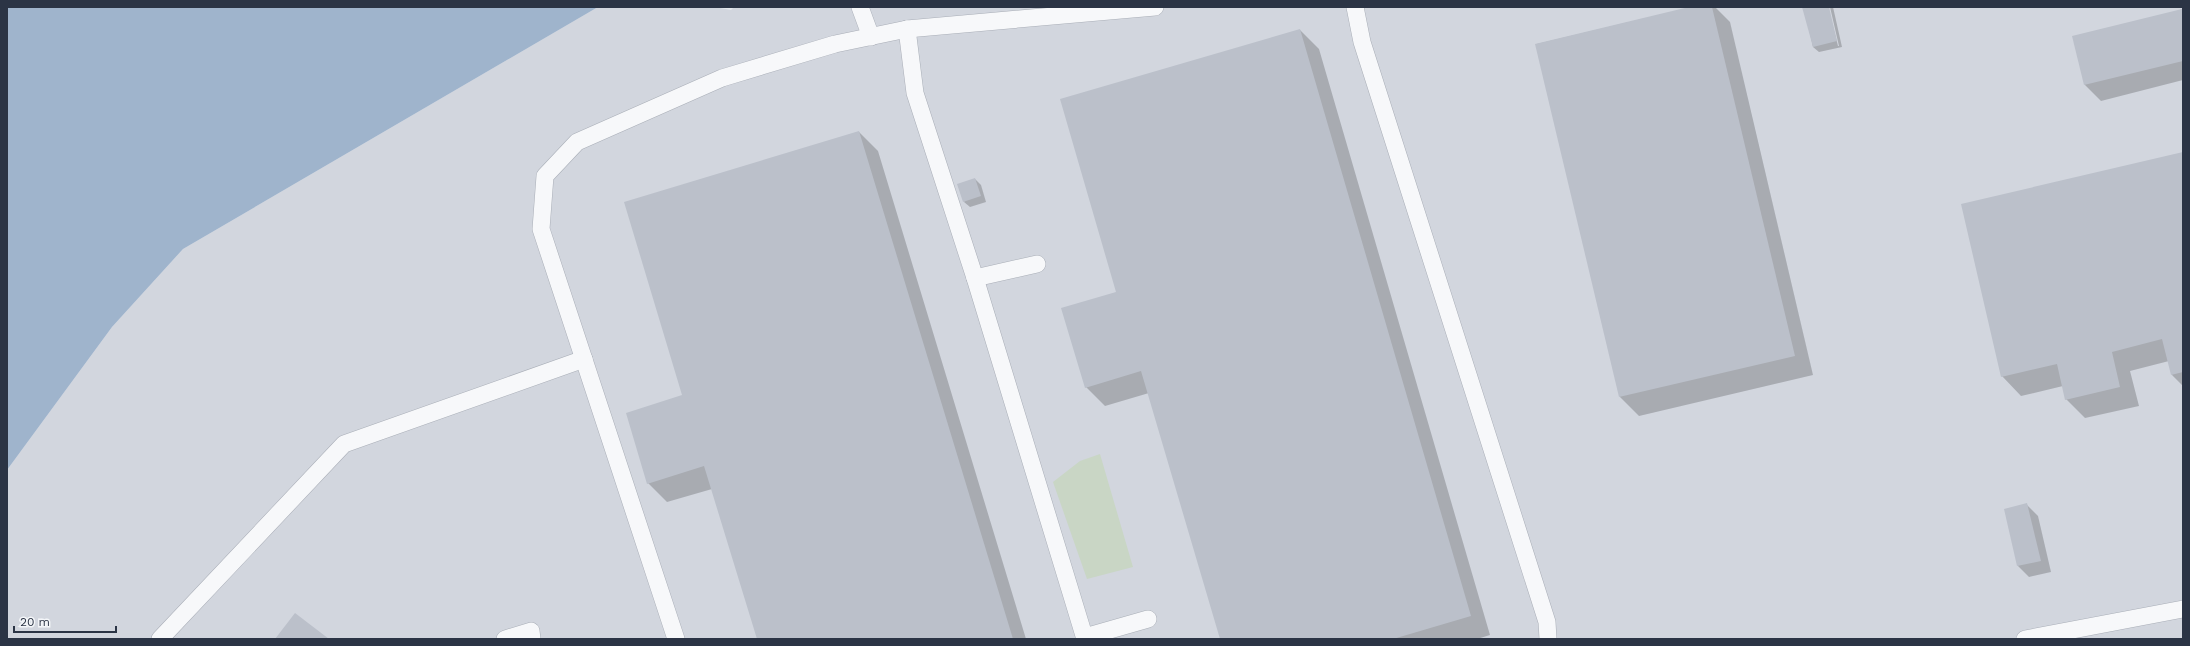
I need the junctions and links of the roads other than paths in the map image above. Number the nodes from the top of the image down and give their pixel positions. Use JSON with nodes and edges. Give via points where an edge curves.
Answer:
{"nodes":[{"id":1,"x":860,"y":7,"type":"edge"},
{"id":2,"x":1155,"y":7,"type":"edge"},
{"id":3,"x":1356,"y":7,"type":"edge"},
{"id":4,"x":907,"y":29,"type":"junction"},
{"id":5,"x":871,"y":36,"type":"junction"},
{"id":6,"x":1038,"y":264,"type":"dead end"},
{"id":7,"x":975,"y":278,"type":"junction"},
{"id":8,"x":584,"y":359,"type":"junction"},
{"id":9,"x":2182,"y":613,"type":"edge"},
{"id":10,"x":1148,"y":619,"type":"dead end"},
{"id":11,"x":1085,"y":638,"type":"edge"},
{"id":12,"x":160,"y":639,"type":"edge"},
{"id":13,"x":505,"y":639,"type":"edge"},
{"id":14,"x":532,"y":639,"type":"edge"},
{"id":15,"x":676,"y":639,"type":"edge"},
{"id":16,"x":1548,"y":639,"type":"edge"},
{"id":17,"x":2025,"y":639,"type":"edge"}],
"edges":[{"from":1,"to":5,"type":"lane"},
{"from":2,"to":4,"type":"lane"},
{"from":3,"to":16,"type":"lane","via":[[1362,42],[1547,622]]},
{"from":4,"to":5,"type":"lane"},
{"from":4,"to":7,"type":"lane","via":[[915,93]]},
{"from":5,"to":8,"type":"lane","via":[[835,44],[722,78],[577,142],[546,176],[541,229]]},
{"from":6,"to":7,"type":"lane"},
{"from":7,"to":11,"type":"lane"},
{"from":8,"to":12,"type":"lane","via":[[344,444]]},
{"from":8,"to":15,"type":"lane"},
{"from":9,"to":17,"type":"lane"},
{"from":10,"to":11,"type":"lane"},
{"from":13,"to":14,"type":"lane","via":[[531,631]]}]}
